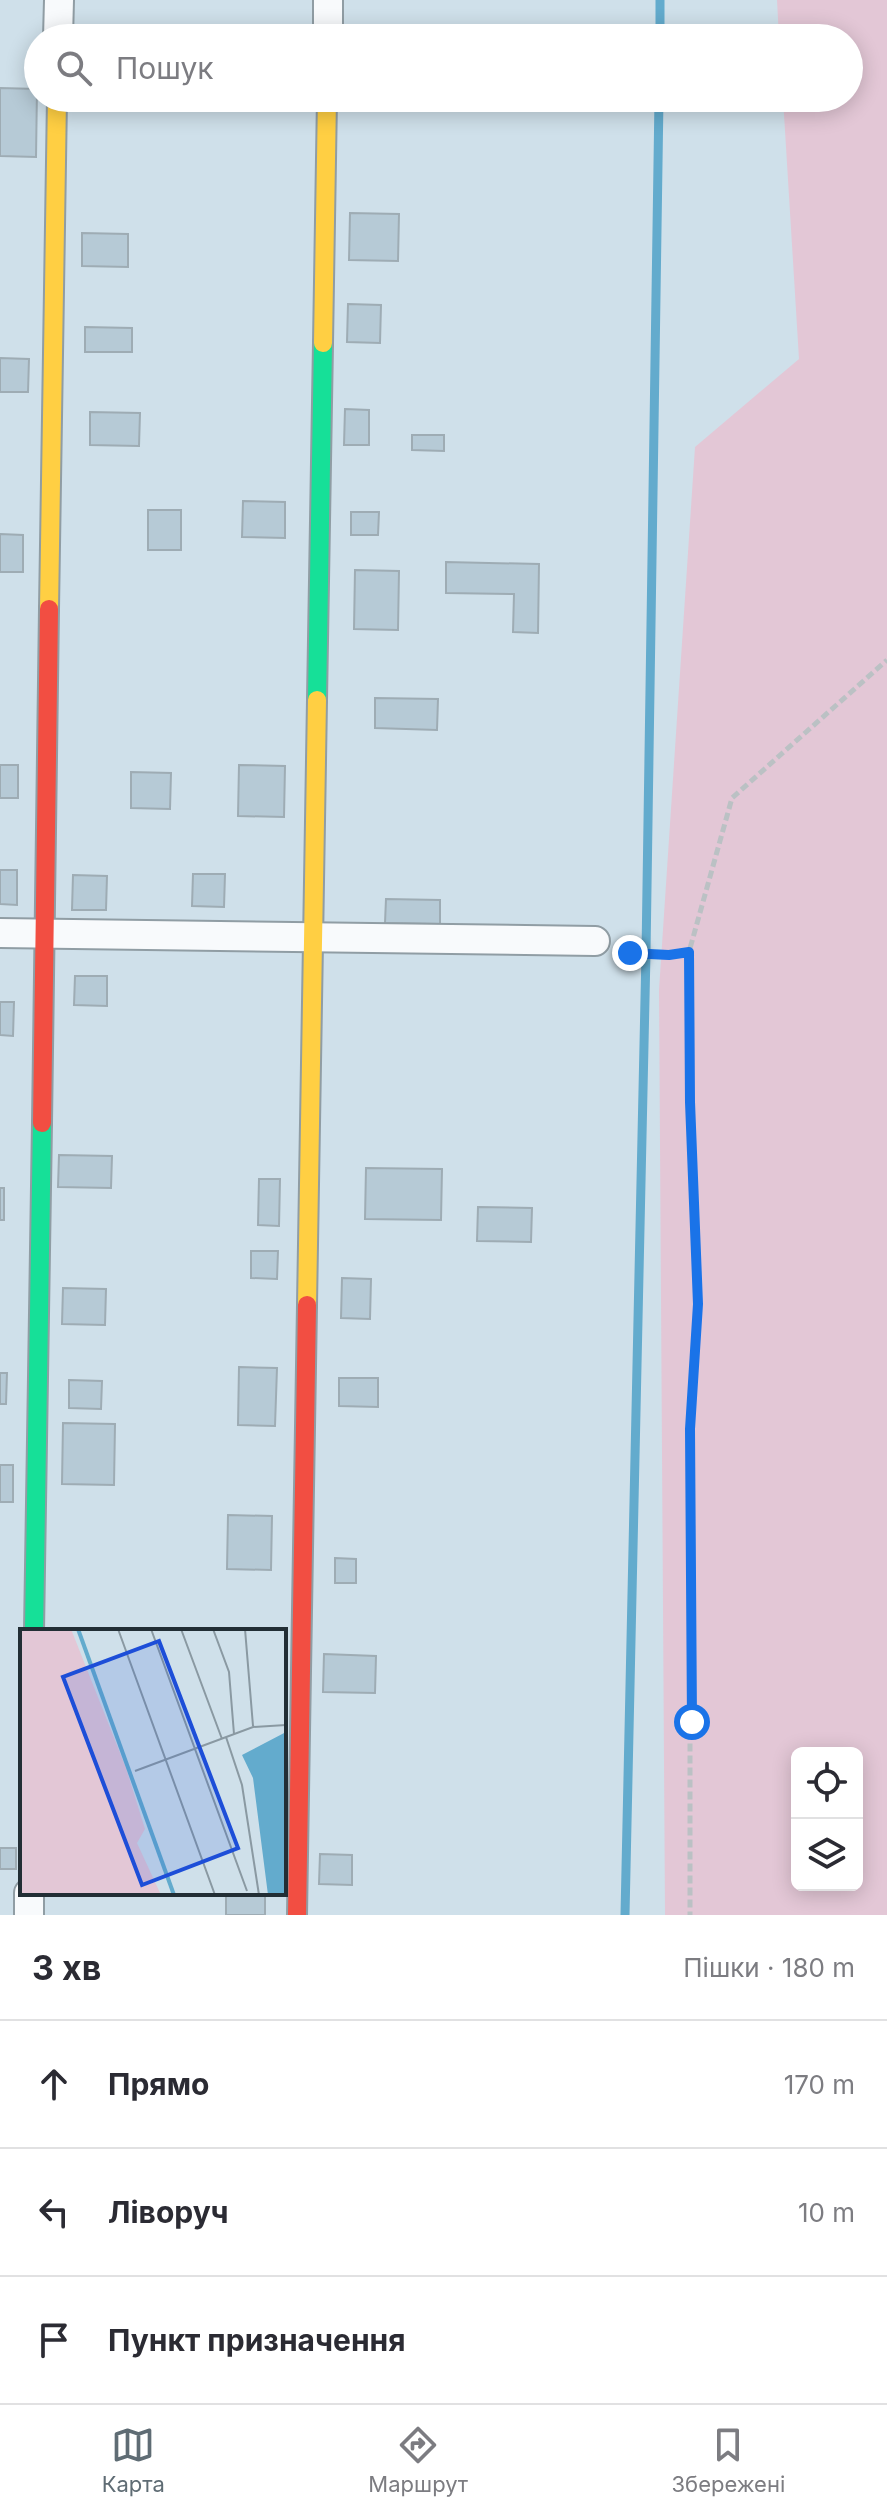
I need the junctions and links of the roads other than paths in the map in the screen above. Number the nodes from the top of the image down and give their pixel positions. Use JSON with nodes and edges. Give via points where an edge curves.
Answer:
{"nodes":[{"id":1,"x":59,"y":0,"type":"edge"},
{"id":2,"x":328,"y":0,"type":"edge"},
{"id":3,"x":58,"y":24,"type":"edge"},
{"id":4,"x":328,"y":24,"type":"edge"},
{"id":5,"x":57,"y":112,"type":"edge"},
{"id":6,"x":327,"y":112,"type":"edge"},
{"id":7,"x":0,"y":933,"type":"edge"},
{"id":8,"x":44,"y":934,"type":"junction"},
{"id":9,"x":313,"y":937,"type":"junction"},
{"id":10,"x":595,"y":941,"type":"dead end"},
{"id":11,"x":34,"y":1629,"type":"edge"},
{"id":12,"x":297,"y":1915,"type":"edge"}],
"edges":[{"from":1,"to":3,"type":"street"},
{"from":2,"to":4,"type":"street"},
{"from":5,"to":8,"type":"street"},
{"from":6,"to":9,"type":"street"},
{"from":7,"to":8,"type":"street"},
{"from":8,"to":9,"type":"street"},
{"from":8,"to":11,"type":"street"},
{"from":9,"to":10,"type":"street"},
{"from":9,"to":12,"type":"street"}]}
